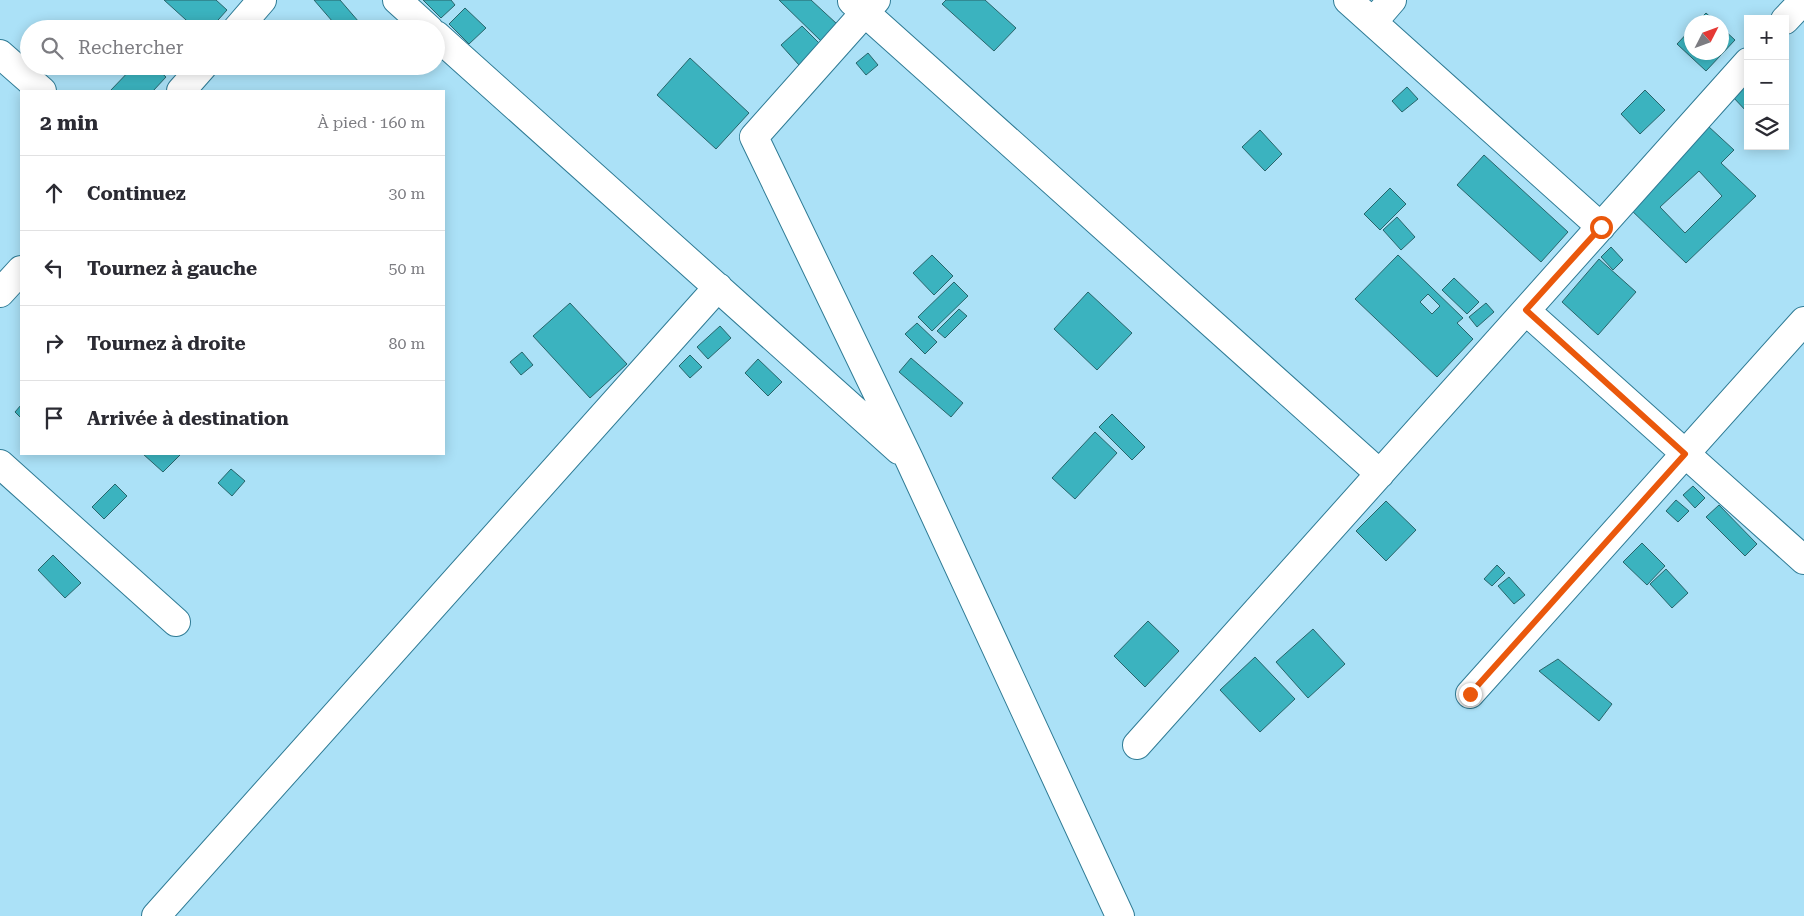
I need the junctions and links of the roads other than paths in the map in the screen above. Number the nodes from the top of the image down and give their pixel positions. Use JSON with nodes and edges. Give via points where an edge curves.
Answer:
{"nodes":[{"id":1,"x":262,"y":0,"type":"edge"},
{"id":2,"x":397,"y":0,"type":"edge"},
{"id":3,"x":1348,"y":0,"type":"edge"},
{"id":4,"x":1392,"y":0,"type":"edge"},
{"id":5,"x":1804,"y":0,"type":"edge"},
{"id":6,"x":864,"y":4,"type":"edge"},
{"id":7,"x":1789,"y":16,"type":"edge"},
{"id":8,"x":245,"y":20,"type":"edge"},
{"id":9,"x":419,"y":20,"type":"edge"},
{"id":10,"x":1373,"y":22,"type":"junction"},
{"id":11,"x":445,"y":43,"type":"edge"},
{"id":12,"x":0,"y":54,"type":"edge"},
{"id":13,"x":1744,"y":66,"type":"edge"},
{"id":14,"x":20,"y":72,"type":"edge"},
{"id":15,"x":24,"y":75,"type":"edge"},
{"id":16,"x":195,"y":75,"type":"edge"},
{"id":17,"x":41,"y":90,"type":"edge"},
{"id":18,"x":182,"y":90,"type":"edge"},
{"id":19,"x":1601,"y":227,"type":"junction"},
{"id":20,"x":20,"y":271,"type":"edge"},
{"id":21,"x":718,"y":287,"type":"junction"},
{"id":22,"x":0,"y":293,"type":"edge"},
{"id":23,"x":1526,"y":310,"type":"junction"},
{"id":24,"x":1804,"y":321,"type":"edge"},
{"id":25,"x":1685,"y":454,"type":"junction"},
{"id":26,"x":909,"y":459,"type":"junction"},
{"id":27,"x":0,"y":464,"type":"edge"},
{"id":28,"x":1380,"y":474,"type":"junction"},
{"id":29,"x":1804,"y":560,"type":"edge"},
{"id":30,"x":176,"y":622,"type":"dead end"},
{"id":31,"x":1470,"y":694,"type":"dead end"},
{"id":32,"x":1137,"y":745,"type":"dead end"},
{"id":33,"x":156,"y":916,"type":"edge"},
{"id":34,"x":1120,"y":916,"type":"edge"}],
"edges":[{"from":1,"to":8,"type":"street"},
{"from":2,"to":9,"type":"street"},
{"from":3,"to":10,"type":"street"},
{"from":4,"to":10,"type":"street"},
{"from":5,"to":7,"type":"street"},
{"from":6,"to":26,"type":"street","via":[[754,137]]},
{"from":6,"to":28,"type":"street"},
{"from":10,"to":19,"type":"street"},
{"from":11,"to":21,"type":"street"},
{"from":12,"to":14,"type":"street"},
{"from":13,"to":19,"type":"street"},
{"from":15,"to":17,"type":"street"},
{"from":16,"to":18,"type":"street"},
{"from":19,"to":23,"type":"street"},
{"from":20,"to":22,"type":"street"},
{"from":21,"to":26,"type":"street"},
{"from":21,"to":33,"type":"street"},
{"from":23,"to":25,"type":"street"},
{"from":23,"to":28,"type":"street"},
{"from":24,"to":25,"type":"street"},
{"from":25,"to":29,"type":"street"},
{"from":25,"to":31,"type":"street"},
{"from":26,"to":34,"type":"street"},
{"from":27,"to":30,"type":"street"},
{"from":28,"to":32,"type":"street"}]}
